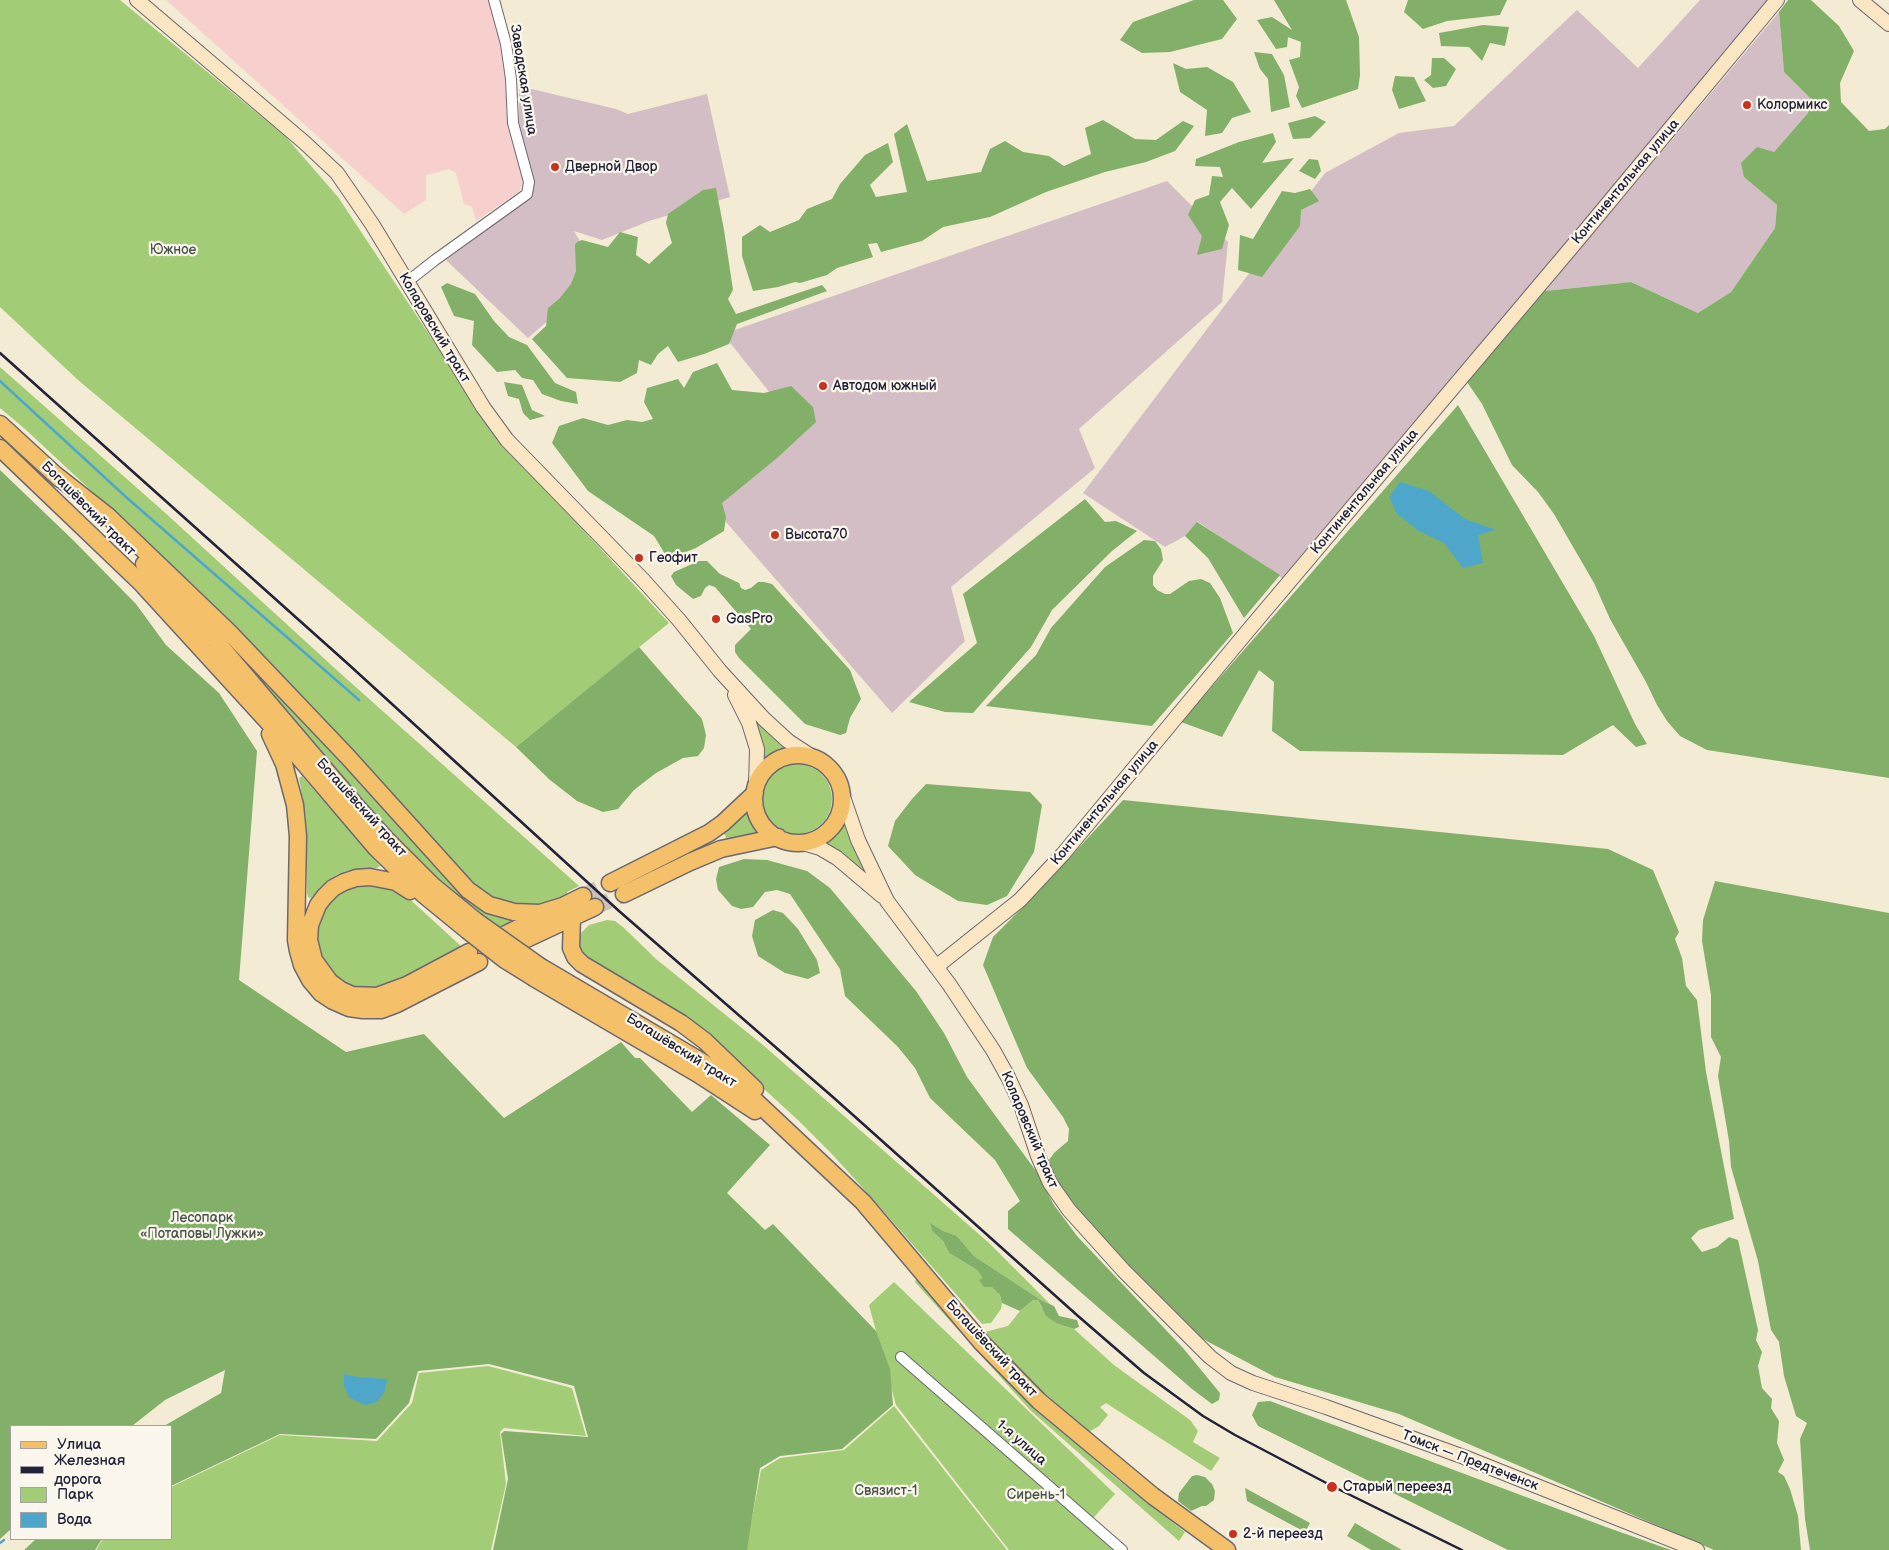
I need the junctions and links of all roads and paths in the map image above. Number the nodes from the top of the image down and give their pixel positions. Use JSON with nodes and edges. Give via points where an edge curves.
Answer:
{"nodes":[{"id":1,"x":137,"y":0,"type":"edge"},
{"id":2,"x":494,"y":0,"type":"edge"},
{"id":3,"x":1777,"y":0,"type":"edge"},
{"id":4,"x":1860,"y":0,"type":"edge"},
{"id":5,"x":1889,"y":24,"type":"edge"},
{"id":6,"x":407,"y":282,"type":"junction"},
{"id":7,"x":0,"y":424,"type":"edge"},
{"id":8,"x":0,"y":448,"type":"edge"},
{"id":9,"x":52,"y":472,"type":"junction"},
{"id":10,"x":720,"y":671,"type":"junction"},
{"id":11,"x":233,"y":684,"type":"junction"},
{"id":12,"x":814,"y":758,"type":"junction"},
{"id":13,"x":756,"y":789,"type":"junction"},
{"id":14,"x":841,"y":791,"type":"junction"},
{"id":15,"x":778,"y":837,"type":"junction"},
{"id":16,"x":800,"y":842,"type":"junction"},
{"id":17,"x":610,"y":883,"type":"tunnel mouth"},
{"id":18,"x":624,"y":894,"type":"tunnel mouth"},
{"id":19,"x":887,"y":901,"type":"junction"},
{"id":20,"x":589,"y":902,"type":"tunnel mouth"},
{"id":21,"x":569,"y":912,"type":"junction"},
{"id":22,"x":446,"y":915,"type":"junction"},
{"id":23,"x":472,"y":926,"type":"junction"},
{"id":24,"x":511,"y":939,"type":"dead end"},
{"id":25,"x":920,"y":945,"type":"junction"},
{"id":26,"x":955,"y":953,"type":"junction"},
{"id":27,"x":936,"y":967,"type":"junction"},
{"id":28,"x":949,"y":984,"type":"junction"},
{"id":29,"x":779,"y":1124,"type":"junction"},
{"id":30,"x":901,"y":1357,"type":"dead end"},
{"id":31,"x":1240,"y":1378,"type":"joint"},
{"id":32,"x":1122,"y":1550,"type":"edge"},
{"id":33,"x":1226,"y":1550,"type":"edge"},
{"id":34,"x":1698,"y":1550,"type":"edge"}],
"edges":[{"from":1,"to":6,"type":"main road","name":"Коларовский тракт","via":[[337,173]]},
{"from":2,"to":6,"type":"street","name":"Заводская улица","via":[[506,44],[513,123],[529,182],[527,194]]},
{"from":3,"to":26,"type":"main road","name":"Континентальная улица","via":[[1063,854],[1020,900]]},
{"from":4,"to":5,"type":"main road"},
{"from":6,"to":10,"type":"main road","name":"Коларовский тракт","via":[[483,408],[507,440],[680,620]]},
{"from":7,"to":9,"type":"main road","name":"Богашёвский тракт"},
{"from":8,"to":11,"type":"main road","name":"Богашёвский тракт","via":[[142,584]]},
{"from":9,"to":21,"type":"main road","via":[[108,516],[229,632],[468,890],[489,905],[514,912]]},
{"from":9,"to":23,"type":"main road","name":"Богашёвский тракт","via":[[216,641],[357,807]]},
{"from":10,"to":12,"type":"main road","name":"Коларовский тракт","via":[[777,732]]},
{"from":10,"to":13,"type":"main road","name":"Коларовский тракт","via":[[740,701],[754,737],[758,764]]},
{"from":11,"to":22,"type":"main road","name":"Богашёвский тракт","via":[[376,848]]},
{"from":11,"to":22,"type":"main road","via":[[274,741],[292,788],[298,836],[296,940],[302,965],[321,992],[349,1008],[381,1010],[397,1004],[474,957],[378,996],[364,997],[340,990],[317,966],[309,940],[310,925],[318,905],[333,888],[356,878],[396,882]]},
{"from":12,"to":13,"type":"main road","via":[[798,755],[776,761],[764,771]]},
{"from":12,"to":14,"type":"main road","via":[[832,771]]},
{"from":13,"to":15,"type":"main road","via":[[755,808],[761,822]]},
{"from":13,"to":17,"type":"main road","via":[[709,833]]},
{"from":14,"to":16,"type":"main road","via":[[841,806],[832,826],[815,839]]},
{"from":14,"to":19,"type":"main road","via":[[869,866]]},
{"from":15,"to":16,"type":"main road"},
{"from":15,"to":18,"type":"main road","via":[[721,849]]},
{"from":16,"to":19,"type":"main road","via":[[837,858]]},
{"from":19,"to":25,"type":"main road","name":"Коларовский тракт"},
{"from":20,"to":21,"type":"main road"},
{"from":21,"to":24,"type":"main road"},
{"from":21,"to":29,"type":"main road","via":[[570,940],[575,957],[705,1041],[761,1096]]},
{"from":22,"to":23,"type":"main road","name":"Богашёвский тракт"},
{"from":23,"to":29,"type":"main road","name":"Богашёвский тракт","bridge":true,"via":[[505,960],[537,972],[747,1107]]},
{"from":25,"to":26,"type":"main road","via":[[933,951]]},
{"from":25,"to":27,"type":"main road","name":"Коларовский тракт"},
{"from":26,"to":27,"type":"main road","name":"Континентальная улица"},
{"from":26,"to":28,"type":"main road","via":[[950,962]]},
{"from":27,"to":28,"type":"main road","name":"Коларовский тракт"},
{"from":28,"to":31,"type":"main road","name":"Коларовский тракт","via":[[1008,1078],[1044,1172],[1060,1198],[1123,1270],[1200,1347]]},
{"from":29,"to":33,"type":"main road","name":"Богашёвский тракт","via":[[864,1202],[982,1343],[1039,1401],[1153,1496]]},
{"from":30,"to":32,"type":"street","name":"1-я улица"},
{"from":31,"to":34,"type":"main road","name":"Томск — Предтеченск","via":[[1464,1457]]}]}
